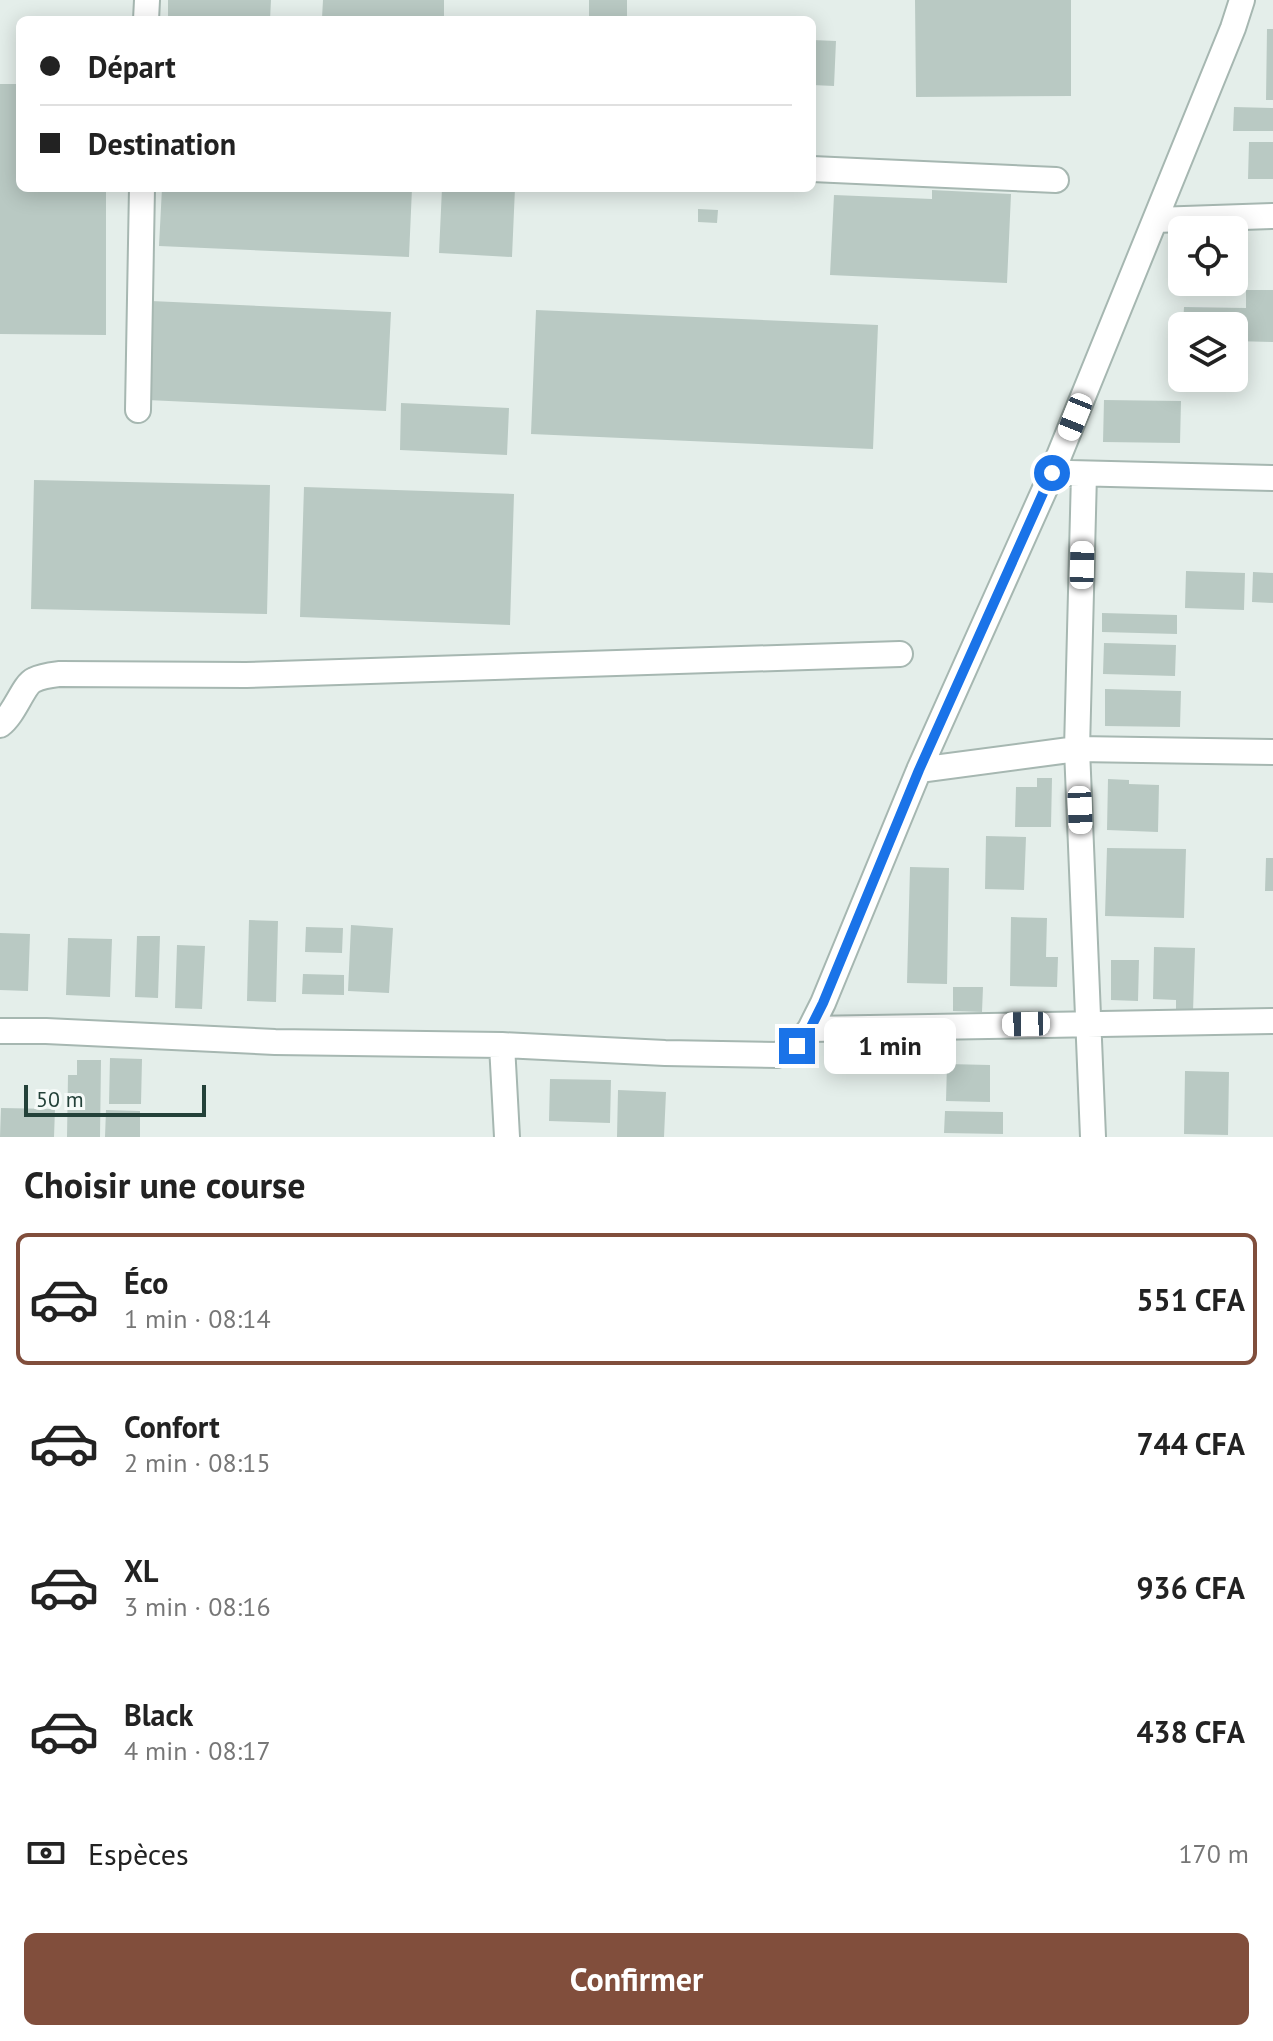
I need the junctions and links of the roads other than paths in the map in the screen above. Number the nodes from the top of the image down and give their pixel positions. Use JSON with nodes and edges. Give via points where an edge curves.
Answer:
{"nodes":[{"id":1,"x":1242,"y":0,"type":"edge"},
{"id":2,"x":816,"y":169,"type":"edge"},
{"id":3,"x":1056,"y":180,"type":"dead end"},
{"id":4,"x":142,"y":192,"type":"edge"},
{"id":5,"x":1273,"y":216,"type":"edge"},
{"id":6,"x":1155,"y":220,"type":"junction"},
{"id":7,"x":138,"y":410,"type":"dead end"},
{"id":8,"x":1052,"y":473,"type":"junction"},
{"id":9,"x":1084,"y":474,"type":"junction"},
{"id":10,"x":1273,"y":478,"type":"edge"},
{"id":11,"x":900,"y":654,"type":"dead end"},
{"id":12,"x":0,"y":725,"type":"edge"},
{"id":13,"x":1077,"y":749,"type":"junction"},
{"id":14,"x":1273,"y":752,"type":"edge"},
{"id":15,"x":919,"y":770,"type":"junction"},
{"id":16,"x":1273,"y":1021,"type":"edge"},
{"id":17,"x":1088,"y":1023,"type":"junction"},
{"id":18,"x":810,"y":1029,"type":"junction"},
{"id":19,"x":0,"y":1031,"type":"edge"},
{"id":20,"x":502,"y":1045,"type":"junction"},
{"id":21,"x":507,"y":1137,"type":"edge"},
{"id":22,"x":1093,"y":1137,"type":"edge"}],
"edges":[{"from":1,"to":6,"type":"street"},
{"from":2,"to":3,"type":"street"},
{"from":4,"to":7,"type":"street"},
{"from":5,"to":6,"type":"street"},
{"from":6,"to":8,"type":"street"},
{"from":8,"to":9,"type":"street"},
{"from":8,"to":15,"type":"street"},
{"from":9,"to":10,"type":"street"},
{"from":9,"to":13,"type":"street"},
{"from":11,"to":12,"type":"street","via":[[246,675],[60,674],[32,680]]},
{"from":13,"to":14,"type":"street"},
{"from":13,"to":15,"type":"street"},
{"from":13,"to":17,"type":"street"},
{"from":15,"to":18,"type":"street"},
{"from":16,"to":17,"type":"street"},
{"from":17,"to":18,"type":"street"},
{"from":17,"to":22,"type":"street"},
{"from":18,"to":20,"type":"street","via":[[797,1046],[777,1055]]},
{"from":19,"to":20,"type":"street"},
{"from":20,"to":21,"type":"street"}]}
